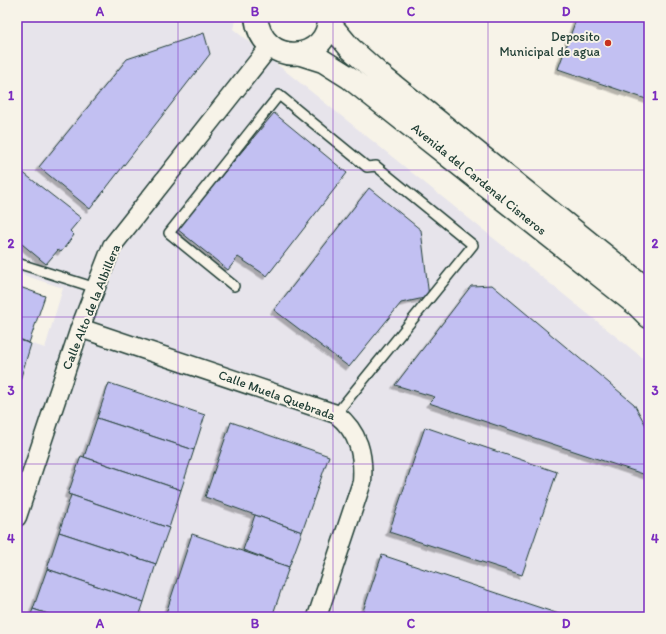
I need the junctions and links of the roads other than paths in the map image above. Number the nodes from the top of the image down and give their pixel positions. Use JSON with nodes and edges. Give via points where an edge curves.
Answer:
{"nodes":[{"id":1,"x":256,"y":17,"type":"edge"},
{"id":2,"x":329,"y":20,"type":"edge"},
{"id":3,"x":270,"y":46,"type":"junction"},
{"id":4,"x":301,"y":54,"type":"junction"},
{"id":5,"x":17,"y":263,"type":"edge"},
{"id":6,"x":234,"y":286,"type":"dead end"},
{"id":7,"x":96,"y":288,"type":"junction"},
{"id":8,"x":649,"y":291,"type":"edge"},
{"id":9,"x":649,"y":317,"type":"edge"},
{"id":10,"x":80,"y":328,"type":"junction"},
{"id":11,"x":336,"y":414,"type":"junction"},
{"id":12,"x":17,"y":517,"type":"edge"},
{"id":13,"x":317,"y":617,"type":"edge"}],
"edges":[{"from":1,"to":3,"type":"street","via":[[262,37]]},
{"from":2,"to":4,"type":"street","via":[[326,34],[319,43]]},
{"from":2,"to":8,"type":"street","name":"Avenida del Cardenal Cisneros","via":[[350,48],[379,74]]},
{"from":3,"to":4,"type":"street","name":"Avenida del Cardenal Cisneros","via":[[279,52]]},
{"from":3,"to":7,"type":"street","name":"Calle Alto de la Albillera","via":[[112,246]]},
{"from":4,"to":9,"type":"street","name":"Avenida del Cardenal Cisneros","via":[[323,61],[350,78]]},
{"from":5,"to":7,"type":"lane"},
{"from":6,"to":11,"type":"lane","via":[[169,233],[279,95],[367,167],[376,166],[473,244]]},
{"from":7,"to":10,"type":"street","name":"Calle Alto de la Albillera"},
{"from":10,"to":11,"type":"street","name":"Calle Muela Quebrada"},
{"from":10,"to":12,"type":"street","name":"Calle Alto de la Albillera"},
{"from":11,"to":13,"type":"street","name":"Calle Muela Quebrada","via":[[347,423],[356,439],[363,462],[362,482]]}]}
